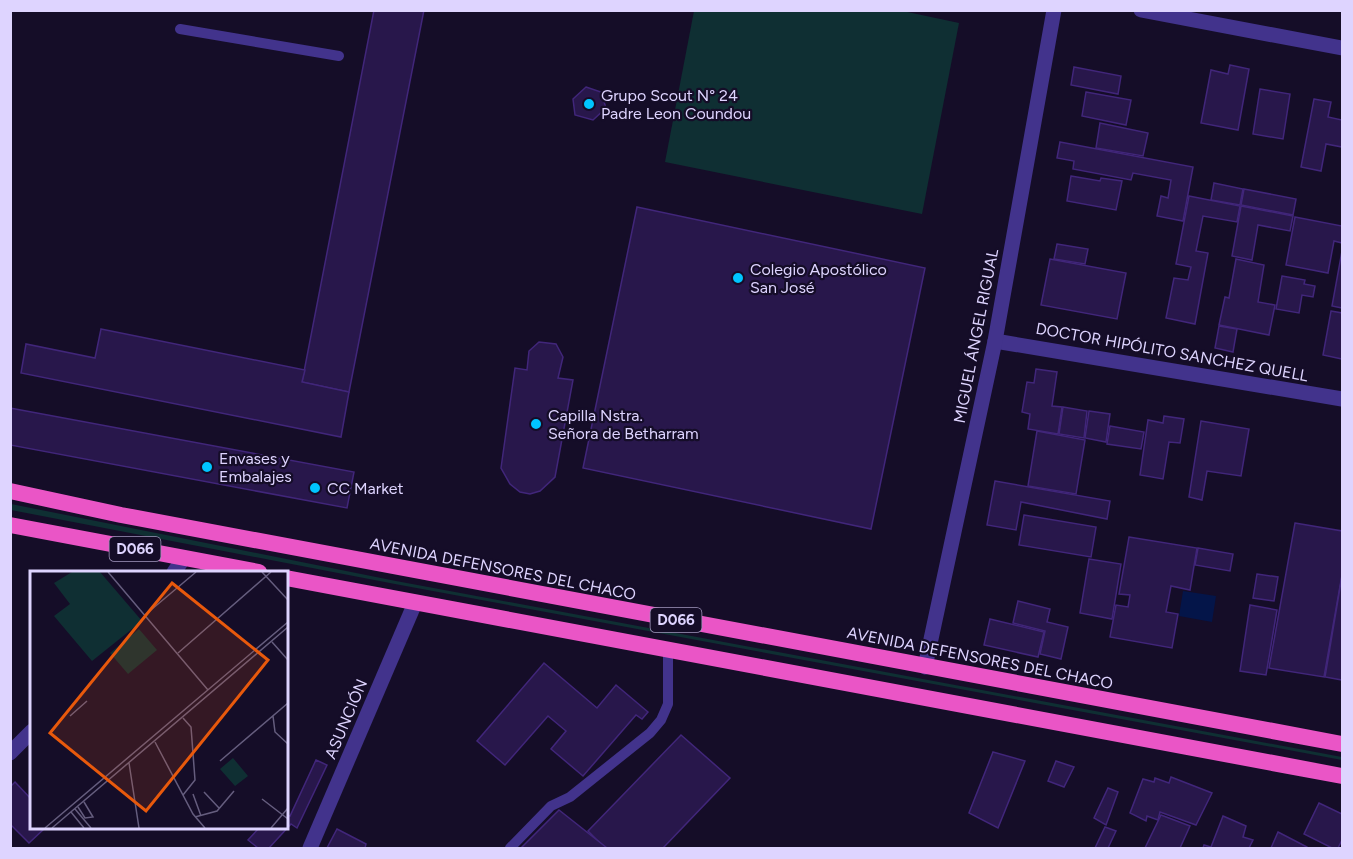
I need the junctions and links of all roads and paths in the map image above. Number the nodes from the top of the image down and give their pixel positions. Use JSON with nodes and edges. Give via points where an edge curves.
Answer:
{"nodes":[{"id":1,"x":1054,"y":10,"type":"edge"},
{"id":2,"x":1141,"y":10,"type":"edge"},
{"id":3,"x":180,"y":28,"type":"dead end"},
{"id":4,"x":1342,"y":48,"type":"edge"},
{"id":5,"x":339,"y":56,"type":"dead end"},
{"id":6,"x":995,"y":340,"type":"junction"},
{"id":7,"x":1342,"y":399,"type":"edge"},
{"id":8,"x":10,"y":491,"type":"edge"},
{"id":9,"x":10,"y":525,"type":"edge"},
{"id":10,"x":184,"y":558,"type":"junction"},
{"id":11,"x":175,"y":571,"type":"edge"},
{"id":12,"x":249,"y":571,"type":"edge"},
{"id":13,"x":288,"y":578,"type":"edge"},
{"id":14,"x":415,"y":603,"type":"junction"},
{"id":15,"x":669,"y":650,"type":"junction"},
{"id":16,"x":925,"y":667,"type":"junction"},
{"id":17,"x":30,"y":733,"type":"edge"},
{"id":18,"x":1342,"y":744,"type":"edge"},
{"id":19,"x":10,"y":753,"type":"edge"},
{"id":20,"x":1342,"y":776,"type":"edge"},
{"id":21,"x":310,"y":849,"type":"edge"},
{"id":22,"x":510,"y":849,"type":"edge"}],
"edges":[{"from":1,"to":6,"type":"street","name":"MIGUEL ÁNGEL RIGUAL"},
{"from":2,"to":4,"type":"street"},
{"from":3,"to":5,"type":"lane"},
{"from":6,"to":7,"type":"street","name":"DOCTOR HIPÓLITO SANCHEZ QUELL"},
{"from":6,"to":16,"type":"street","name":"MIGUEL ÁNGEL RIGUAL"},
{"from":8,"to":16,"type":"highway","name":"AVENIDA DEFENSORES DEL CHACO","number":"D066"},
{"from":9,"to":10,"type":"highway","number":"D066"},
{"from":10,"to":11,"type":"street"},
{"from":10,"to":12,"type":"highway","number":"D066"},
{"from":13,"to":14,"type":"highway","number":"D066"},
{"from":14,"to":15,"type":"highway","number":"D066"},
{"from":14,"to":21,"type":"street","name":"ASUNCIÓN"},
{"from":15,"to":20,"type":"highway","number":"D066"},
{"from":15,"to":22,"type":"lane","via":[[668,704],[661,720],[570,797],[551,806]]},
{"from":16,"to":18,"type":"highway","name":"AVENIDA DEFENSORES DEL CHACO","number":"D066"},
{"from":17,"to":19,"type":"street"}]}
